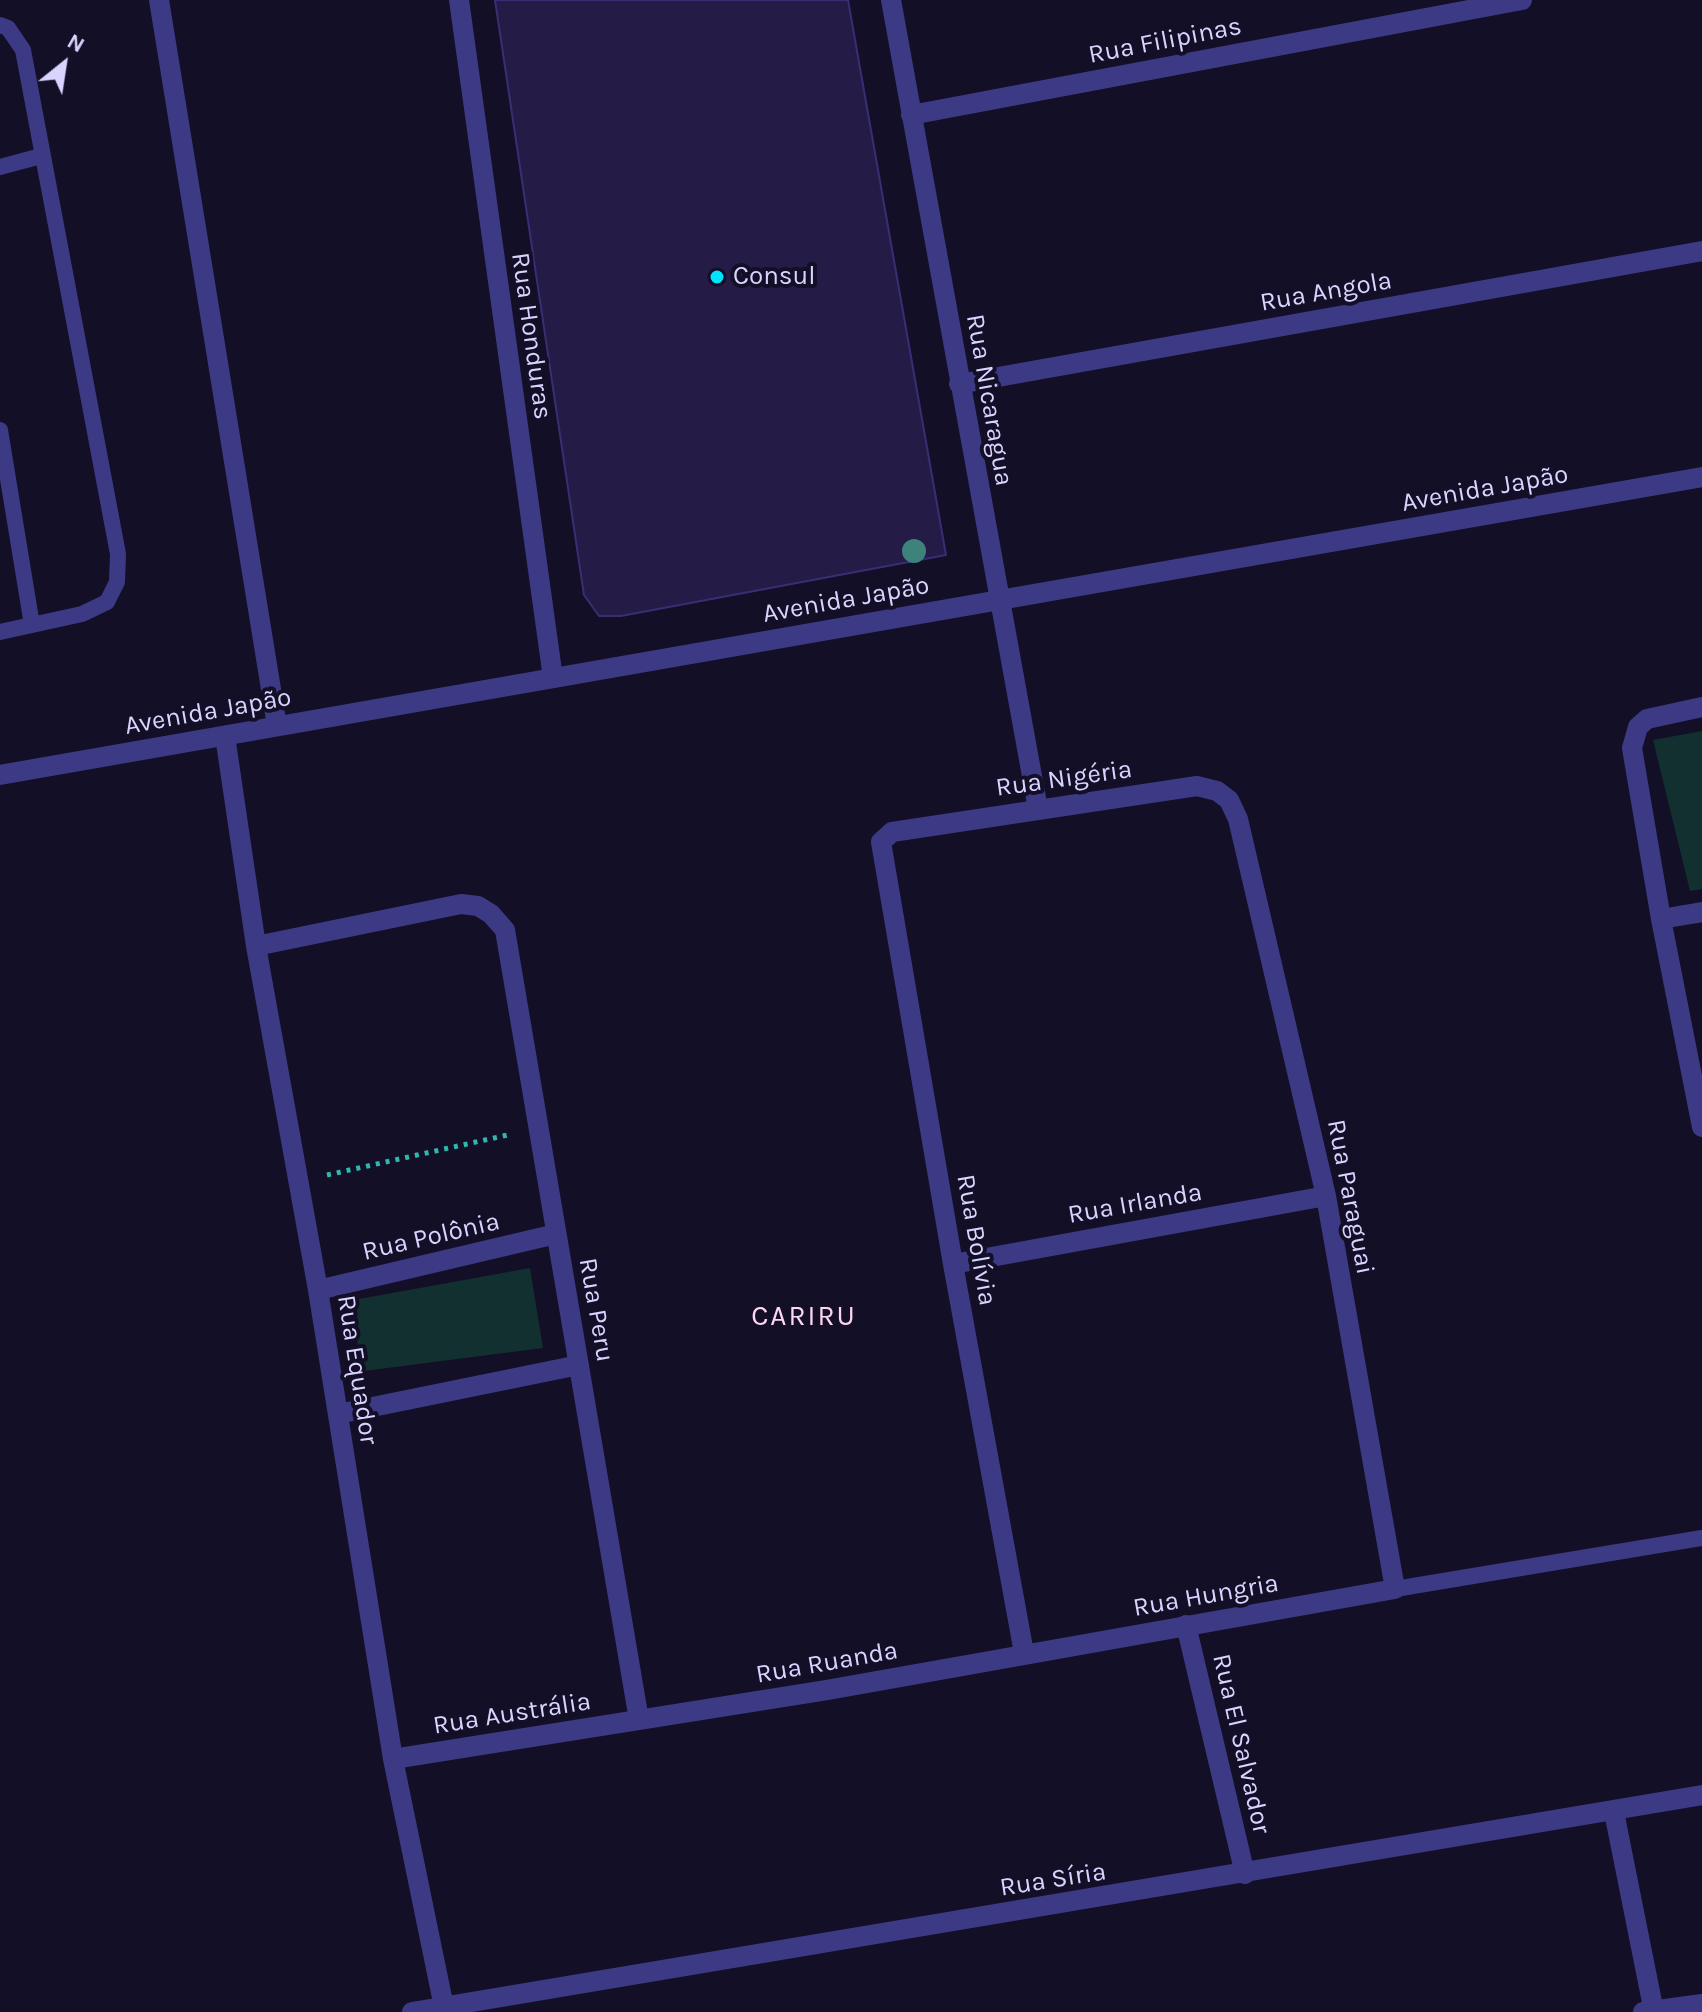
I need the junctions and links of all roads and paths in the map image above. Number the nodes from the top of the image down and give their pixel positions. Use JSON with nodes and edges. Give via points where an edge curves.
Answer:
{"nodes":[{"id":1,"x":159,"y":0,"type":"edge"},
{"id":2,"x":459,"y":0,"type":"edge"},
{"id":3,"x":891,"y":0,"type":"edge"},
{"id":4,"x":1522,"y":0,"type":"edge"},
{"id":5,"x":0,"y":25,"type":"edge"},
{"id":6,"x":911,"y":115,"type":"junction"},
{"id":7,"x":41,"y":156,"type":"junction"},
{"id":8,"x":0,"y":167,"type":"edge"},
{"id":9,"x":1702,"y":251,"type":"edge"},
{"id":10,"x":959,"y":384,"type":"junction"},
{"id":11,"x":0,"y":430,"type":"edge"},
{"id":12,"x":1702,"y":477,"type":"edge"},
{"id":13,"x":1000,"y":600,"type":"junction"},
{"id":14,"x":32,"y":625,"type":"junction"},
{"id":15,"x":0,"y":632,"type":"edge"},
{"id":16,"x":553,"y":678,"type":"junction"},
{"id":17,"x":1702,"y":707,"type":"edge"},
{"id":18,"x":277,"y":726,"type":"junction"},
{"id":19,"x":225,"y":736,"type":"junction"},
{"id":20,"x":0,"y":775,"type":"edge"},
{"id":21,"x":1038,"y":809,"type":"junction"},
{"id":22,"x":1238,"y":819,"type":"joint"},
{"id":23,"x":884,"y":837,"type":"joint"},
{"id":24,"x":1702,"y":912,"type":"edge"},
{"id":25,"x":1661,"y":919,"type":"junction"},
{"id":26,"x":256,"y":946,"type":"junction"},
{"id":27,"x":1702,"y":1127,"type":"edge"},
{"id":28,"x":539,"y":1128,"type":"junction"},
{"id":29,"x":298,"y":1181,"type":"junction"},
{"id":30,"x":1326,"y":1196,"type":"junction"},
{"id":31,"x":556,"y":1234,"type":"junction"},
{"id":32,"x":953,"y":1264,"type":"junction"},
{"id":33,"x":318,"y":1290,"type":"junction"},
{"id":34,"x":579,"y":1365,"type":"junction"},
{"id":35,"x":338,"y":1414,"type":"junction"},
{"id":36,"x":1702,"y":1538,"type":"edge"},
{"id":37,"x":1395,"y":1589,"type":"junction"},
{"id":38,"x":1186,"y":1625,"type":"junction"},
{"id":39,"x":1024,"y":1653,"type":"junction"},
{"id":40,"x":639,"y":1720,"type":"junction"},
{"id":41,"x":393,"y":1759,"type":"junction"},
{"id":42,"x":1702,"y":1795,"type":"edge"},
{"id":43,"x":1614,"y":1812,"type":"junction"},
{"id":44,"x":1245,"y":1874,"type":"junction"},
{"id":45,"x":1702,"y":2004,"type":"edge"},
{"id":46,"x":445,"y":2010,"type":"edge"},
{"id":47,"x":1650,"y":2011,"type":"edge"},
{"id":48,"x":412,"y":2012,"type":"edge"}],
"edges":[{"from":1,"to":18,"type":"street"},
{"from":2,"to":16,"type":"street","name":"Rua Honduras"},
{"from":3,"to":6,"type":"street","name":"Rua Nicaragua"},
{"from":4,"to":6,"type":"street","name":"Rua Filipinas"},
{"from":5,"to":7,"type":"lane","via":[[23,50]]},
{"from":6,"to":10,"type":"street","name":"Rua Nicaragua"},
{"from":7,"to":8,"type":"lane"},
{"from":7,"to":14,"type":"lane","via":[[118,554],[117,582],[107,602],[82,614]]},
{"from":9,"to":10,"type":"street","name":"Rua Angola"},
{"from":10,"to":13,"type":"street","name":"Rua Nicaragua"},
{"from":11,"to":14,"type":"lane"},
{"from":12,"to":13,"type":"street","name":"Avenida Japão"},
{"from":13,"to":16,"type":"street","name":"Avenida Japão"},
{"from":13,"to":21,"type":"street","name":"Rua Nicaragua"},
{"from":14,"to":15,"type":"lane"},
{"from":16,"to":18,"type":"street","name":"Avenida Japão"},
{"from":17,"to":25,"type":"street","via":[[1647,719],[1634,737]]},
{"from":18,"to":19,"type":"street","name":"Avenida Japão"},
{"from":19,"to":20,"type":"street","name":"Avenida Japão"},
{"from":19,"to":26,"type":"street","name":"Rua Equador"},
{"from":21,"to":22,"type":"street","name":"Rua Nigéria","via":[[1197,786],[1229,800]]},
{"from":21,"to":23,"type":"street","name":"Rua Nigéria"},
{"from":22,"to":30,"type":"street","name":"Rua Paraguai"},
{"from":23,"to":32,"type":"street","name":"Rua Bolívia","via":[[881,850]]},
{"from":24,"to":25,"type":"street"},
{"from":25,"to":27,"type":"street"},
{"from":26,"to":28,"type":"street","name":"Rua Peru","via":[[461,904],[491,914],[505,930]]},
{"from":26,"to":29,"type":"street","name":"Rua Equador"},
{"from":28,"to":29,"type":"path"},
{"from":28,"to":31,"type":"street","name":"Rua Peru"},
{"from":29,"to":33,"type":"street","name":"Rua Equador"},
{"from":30,"to":32,"type":"street","name":"Rua Irlanda"},
{"from":30,"to":37,"type":"street","name":"Rua Paraguai"},
{"from":31,"to":33,"type":"street","name":"Rua Polônia"},
{"from":31,"to":34,"type":"street","name":"Rua Peru"},
{"from":32,"to":39,"type":"street","name":"Rua Bolívia"},
{"from":33,"to":35,"type":"street","name":"Rua Equador"},
{"from":34,"to":35,"type":"street"},
{"from":34,"to":40,"type":"street","name":"Rua Peru"},
{"from":35,"to":41,"type":"street","name":"Rua Equador"},
{"from":36,"to":37,"type":"lane"},
{"from":37,"to":38,"type":"street","name":"Rua Hungria"},
{"from":38,"to":39,"type":"street","name":"Rua Hungria"},
{"from":38,"to":44,"type":"street","name":"Rua El Salvador"},
{"from":39,"to":40,"type":"street","name":"Rua Ruanda"},
{"from":40,"to":41,"type":"street","name":"Rua Austrália"},
{"from":41,"to":46,"type":"street","name":"Rua Equador"},
{"from":42,"to":43,"type":"street","name":"Rua Síria"},
{"from":43,"to":44,"type":"street","name":"Rua Síria"},
{"from":43,"to":47,"type":"street"},
{"from":44,"to":46,"type":"street","name":"Rua Síria"},
{"from":45,"to":47,"type":"street"},
{"from":46,"to":48,"type":"street","name":"Rua Síria"}]}
